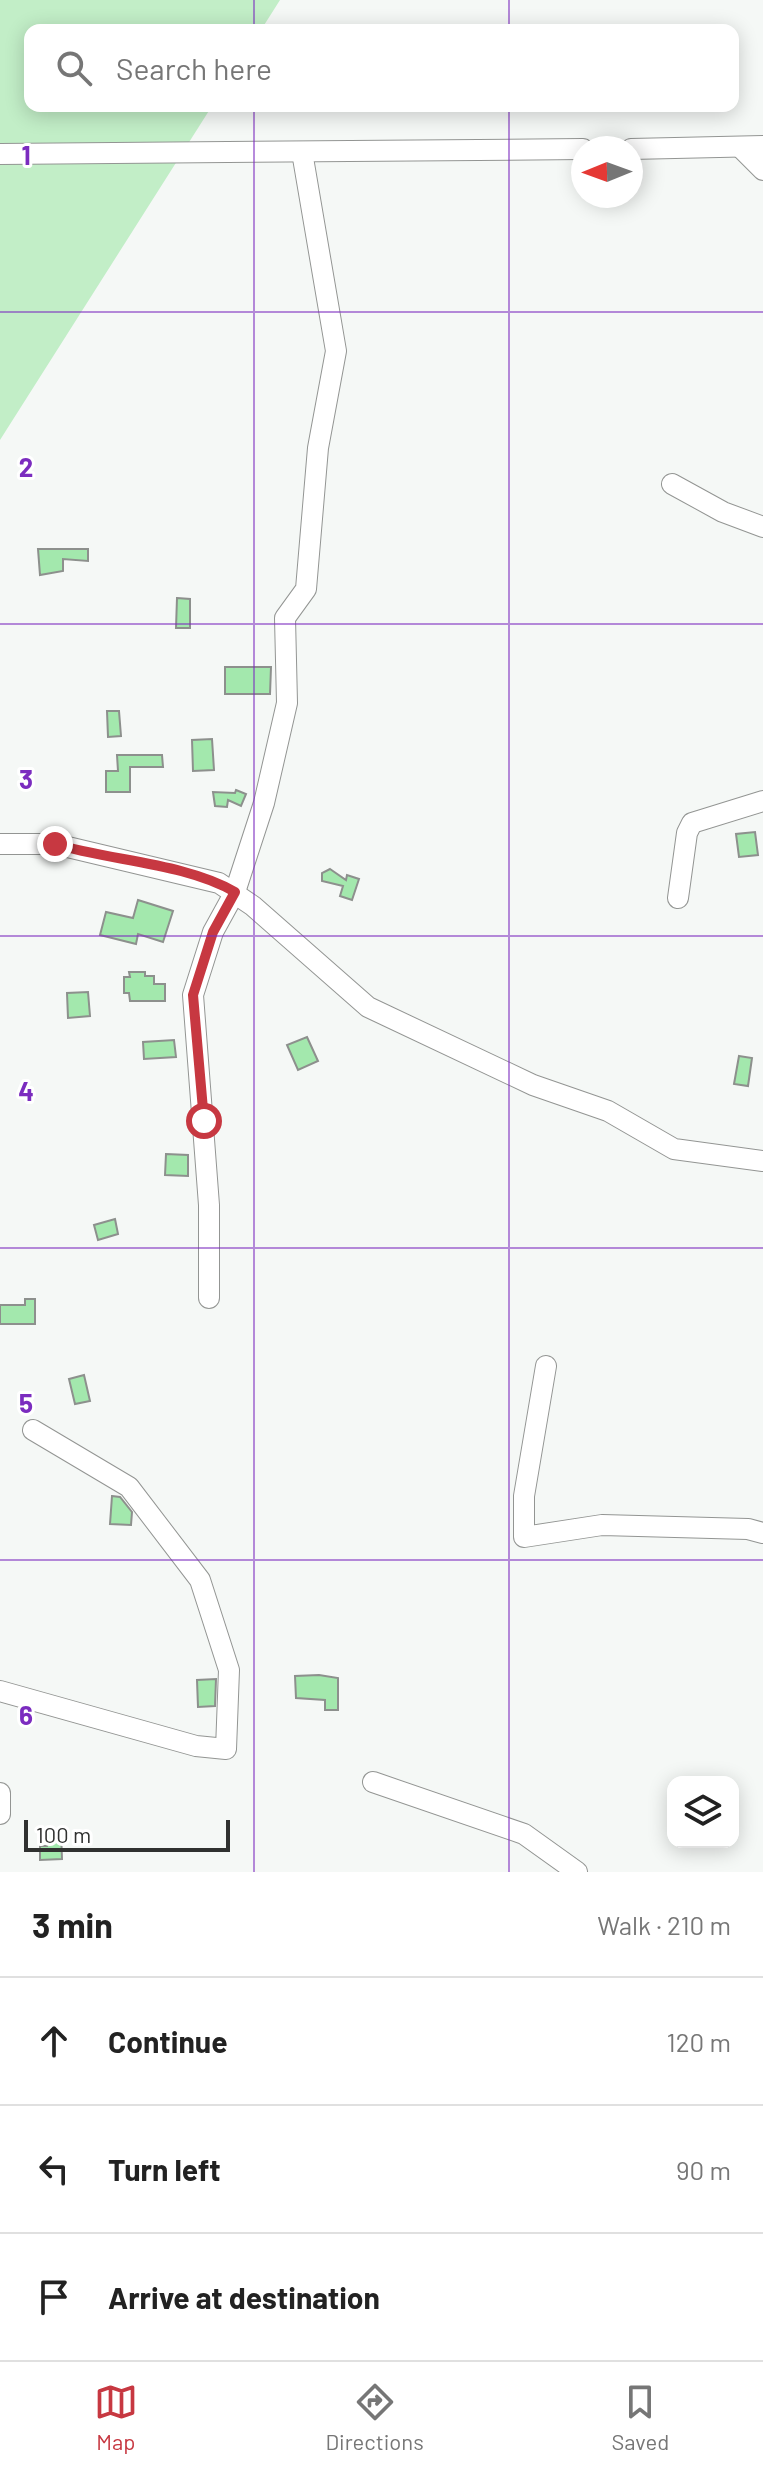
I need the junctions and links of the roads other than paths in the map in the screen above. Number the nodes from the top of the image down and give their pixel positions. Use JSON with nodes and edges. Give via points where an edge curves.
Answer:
{"nodes":[{"id":1,"x":763,"y":146,"type":"edge"},
{"id":2,"x":741,"y":148,"type":"junction"},
{"id":3,"x":571,"y":149,"type":"edge"},
{"id":4,"x":643,"y":149,"type":"edge"},
{"id":5,"x":302,"y":152,"type":"junction"},
{"id":6,"x":0,"y":154,"type":"edge"},
{"id":7,"x":763,"y":170,"type":"edge"},
{"id":8,"x":672,"y":484,"type":"dead end"},
{"id":9,"x":763,"y":527,"type":"edge"},
{"id":10,"x":763,"y":801,"type":"edge"},
{"id":11,"x":0,"y":844,"type":"edge"},
{"id":12,"x":235,"y":892,"type":"junction"},
{"id":13,"x":678,"y":898,"type":"dead end"},
{"id":14,"x":763,"y":1161,"type":"edge"},
{"id":15,"x":209,"y":1298,"type":"dead end"},
{"id":16,"x":546,"y":1366,"type":"dead end"},
{"id":17,"x":33,"y":1430,"type":"dead end"},
{"id":18,"x":763,"y":1533,"type":"edge"},
{"id":19,"x":0,"y":1691,"type":"edge"},
{"id":20,"x":373,"y":1782,"type":"dead end"},
{"id":21,"x":0,"y":1793,"type":"edge"},
{"id":22,"x":0,"y":1814,"type":"edge"},
{"id":23,"x":577,"y":1872,"type":"edge"}],
"edges":[{"from":1,"to":2,"type":"street"},
{"from":2,"to":4,"type":"street"},
{"from":2,"to":7,"type":"street"},
{"from":3,"to":5,"type":"street"},
{"from":5,"to":6,"type":"street"},
{"from":5,"to":12,"type":"street","via":[[336,351],[318,448],[306,589],[285,618],[287,703],[264,803]]},
{"from":8,"to":9,"type":"street"},
{"from":10,"to":13,"type":"street","via":[[692,823]]},
{"from":11,"to":12,"type":"street","via":[[55,844],[201,876]]},
{"from":12,"to":14,"type":"street","via":[[368,1007],[533,1085],[608,1111],[674,1149]]},
{"from":12,"to":15,"type":"street","via":[[213,932],[193,995],[209,1205]]},
{"from":16,"to":18,"type":"street","via":[[524,1496],[524,1537],[602,1525]]},
{"from":17,"to":19,"type":"street","via":[[129,1487],[200,1580],[229,1670],[226,1749],[196,1746]]},
{"from":20,"to":23,"type":"street","via":[[524,1834]]},
{"from":21,"to":22,"type":"street"}]}
